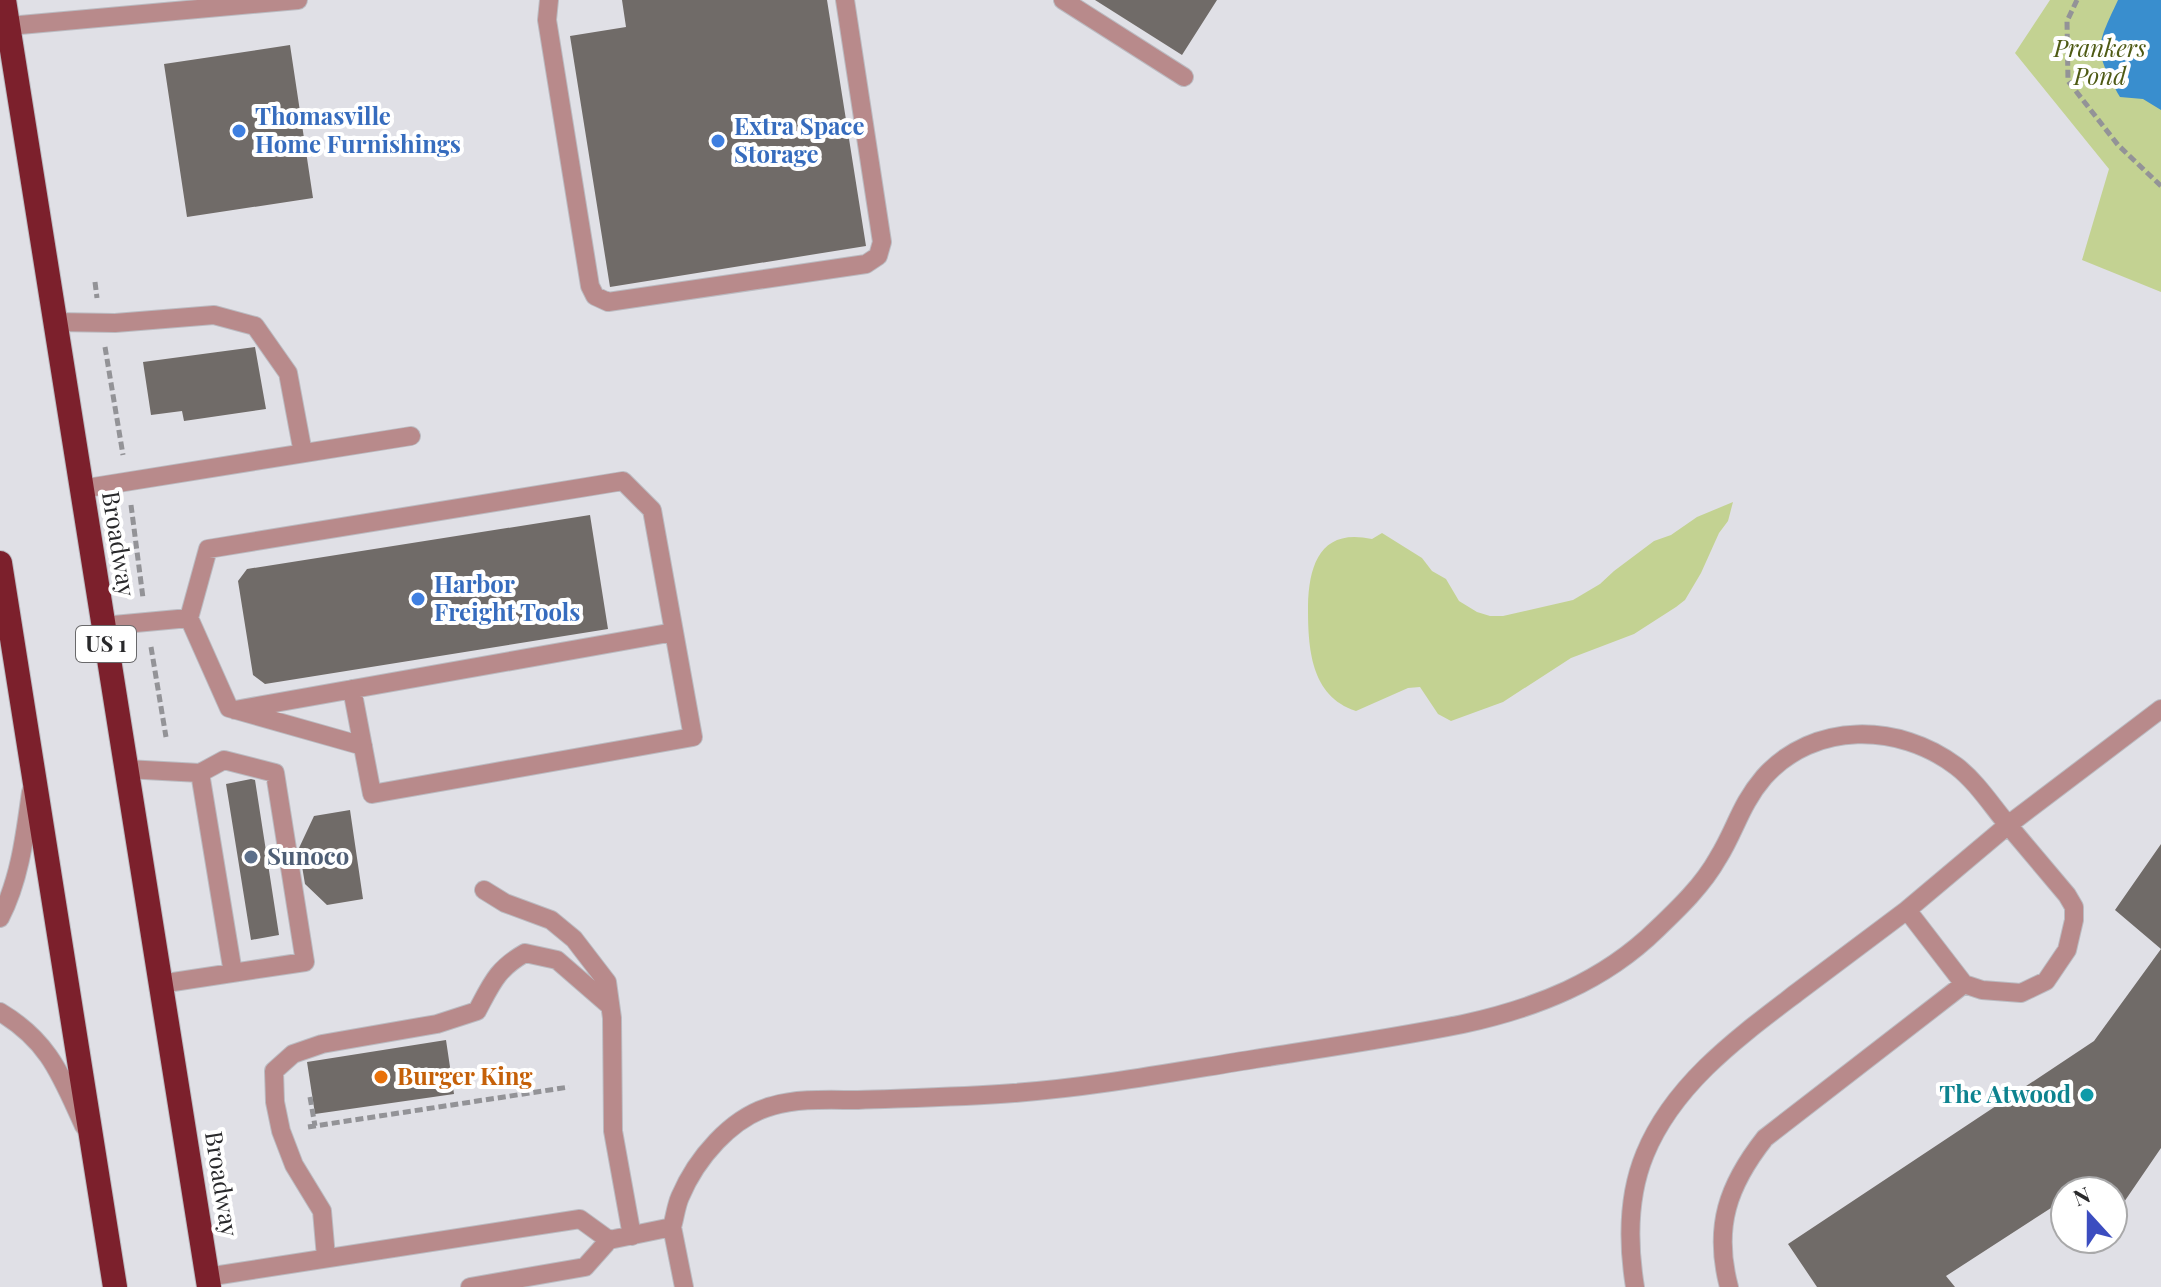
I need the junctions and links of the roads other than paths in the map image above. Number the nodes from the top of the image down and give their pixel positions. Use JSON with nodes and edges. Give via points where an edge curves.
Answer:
{"nodes":[{"id":1,"x":4,"y":0,"type":"edge"},
{"id":2,"x":298,"y":0,"type":"edge"},
{"id":3,"x":549,"y":0,"type":"edge"},
{"id":4,"x":845,"y":0,"type":"edge"},
{"id":5,"x":1063,"y":0,"type":"edge"},
{"id":6,"x":9,"y":26,"type":"junction"},
{"id":7,"x":1184,"y":77,"type":"dead end"},
{"id":8,"x":55,"y":322,"type":"junction"},
{"id":9,"x":411,"y":436,"type":"dead end"},
{"id":10,"x":303,"y":453,"type":"junction"},
{"id":11,"x":81,"y":489,"type":"junction"},
{"id":12,"x":0,"y":563,"type":"edge"},
{"id":13,"x":2,"y":590,"type":"edge"},
{"id":14,"x":189,"y":618,"type":"junction"},
{"id":15,"x":103,"y":626,"type":"junction"},
{"id":16,"x":674,"y":632,"type":"junction"},
{"id":17,"x":352,"y":689,"type":"junction"},
{"id":18,"x":232,"y":709,"type":"junction"},
{"id":19,"x":2161,"y":709,"type":"edge"},
{"id":20,"x":363,"y":746,"type":"junction"},
{"id":21,"x":126,"y":769,"type":"junction"},
{"id":22,"x":34,"y":773,"type":"junction"},
{"id":23,"x":200,"y":773,"type":"junction"},
{"id":24,"x":2008,"y":825,"type":"junction"},
{"id":25,"x":484,"y":890,"type":"dead end"},
{"id":26,"x":1907,"y":910,"type":"junction"},
{"id":27,"x":0,"y":918,"type":"edge"},
{"id":28,"x":233,"y":973,"type":"junction"},
{"id":29,"x":160,"y":984,"type":"junction"},
{"id":30,"x":1964,"y":984,"type":"junction"},
{"id":31,"x":610,"y":1006,"type":"junction"},
{"id":32,"x":0,"y":1012,"type":"edge"},
{"id":33,"x":92,"y":1142,"type":"junction"},
{"id":34,"x":672,"y":1227,"type":"junction"},
{"id":35,"x":632,"y":1236,"type":"junction"},
{"id":36,"x":609,"y":1240,"type":"junction"},
{"id":37,"x":326,"y":1257,"type":"junction"},
{"id":38,"x":208,"y":1282,"type":"edge"},
{"id":39,"x":115,"y":1287,"type":"edge"},
{"id":40,"x":470,"y":1287,"type":"edge"},
{"id":41,"x":684,"y":1287,"type":"edge"},
{"id":42,"x":1635,"y":1287,"type":"edge"},
{"id":43,"x":1729,"y":1287,"type":"edge"}],
"edges":[{"from":1,"to":6,"type":"highway","name":"Broadway","number":"US 1"},
{"from":2,"to":6,"type":"lane"},
{"from":3,"to":4,"type":"lane","via":[[547,20],[590,286],[595,296],[608,302],[866,264],[878,256],[882,242]]},
{"from":5,"to":7,"type":"lane"},
{"from":6,"to":8,"type":"highway","name":"Broadway","number":"US 1"},
{"from":8,"to":10,"type":"lane","via":[[214,315],[255,326],[288,373]]},
{"from":8,"to":11,"type":"highway","name":"Broadway","number":"US 1"},
{"from":9,"to":10,"type":"lane"},
{"from":10,"to":11,"type":"lane"},
{"from":11,"to":15,"type":"highway","name":"Broadway","number":"US 1"},
{"from":12,"to":13,"type":"highway"},
{"from":13,"to":22,"type":"highway"},
{"from":14,"to":15,"type":"lane"},
{"from":14,"to":16,"type":"lane","via":[[208,549],[623,481],[652,510]]},
{"from":14,"to":18,"type":"lane"},
{"from":15,"to":21,"type":"highway","name":"Broadway","number":"US 1"},
{"from":16,"to":17,"type":"lane"},
{"from":16,"to":20,"type":"lane","via":[[693,737],[372,794]]},
{"from":17,"to":18,"type":"lane"},
{"from":17,"to":20,"type":"lane"},
{"from":18,"to":20,"type":"lane"},
{"from":19,"to":24,"type":"lane"},
{"from":21,"to":23,"type":"lane"},
{"from":21,"to":29,"type":"highway","name":"Broadway","number":"US 1"},
{"from":22,"to":27,"type":"lane","via":[[17,874]]},
{"from":22,"to":33,"type":"highway"},
{"from":23,"to":28,"type":"lane"},
{"from":23,"to":28,"type":"lane","via":[[224,760],[275,773],[305,962]]},
{"from":24,"to":26,"type":"lane"},
{"from":24,"to":30,"type":"lane","via":[[2074,907],[2071,938],[2060,964],[2034,988],[2003,993]]},
{"from":24,"to":34,"type":"lane","via":[[1960,769],[1934,751],[1873,733],[1849,733],[1812,745],[1776,766],[1742,806],[1718,859],[1685,901],[1616,964],[1576,988],[1463,1024],[1086,1087],[773,1105],[723,1134],[680,1197]]},
{"from":25,"to":31,"type":"lane","via":[[551,920],[574,939],[607,982]]},
{"from":26,"to":30,"type":"lane"},
{"from":26,"to":42,"type":"lane","via":[[1741,1035],[1705,1068],[1659,1124],[1634,1192]]},
{"from":28,"to":29,"type":"lane"},
{"from":29,"to":38,"type":"highway","name":"Broadway","number":"US 1"},
{"from":30,"to":43,"type":"lane","via":[[1765,1138],[1742,1167],[1721,1236]]},
{"from":31,"to":35,"type":"lane","via":[[613,1131]]},
{"from":31,"to":37,"type":"lane","via":[[557,960],[525,953],[507,963],[477,1011],[293,1054],[274,1071],[275,1102],[294,1165],[322,1211]]},
{"from":32,"to":33,"type":"lane","via":[[46,1051]]},
{"from":33,"to":39,"type":"highway"},
{"from":34,"to":35,"type":"lane"},
{"from":34,"to":41,"type":"lane"},
{"from":35,"to":36,"type":"lane"},
{"from":36,"to":37,"type":"lane","via":[[580,1219]]},
{"from":36,"to":40,"type":"lane","via":[[585,1267]]},
{"from":37,"to":38,"type":"lane"}]}
